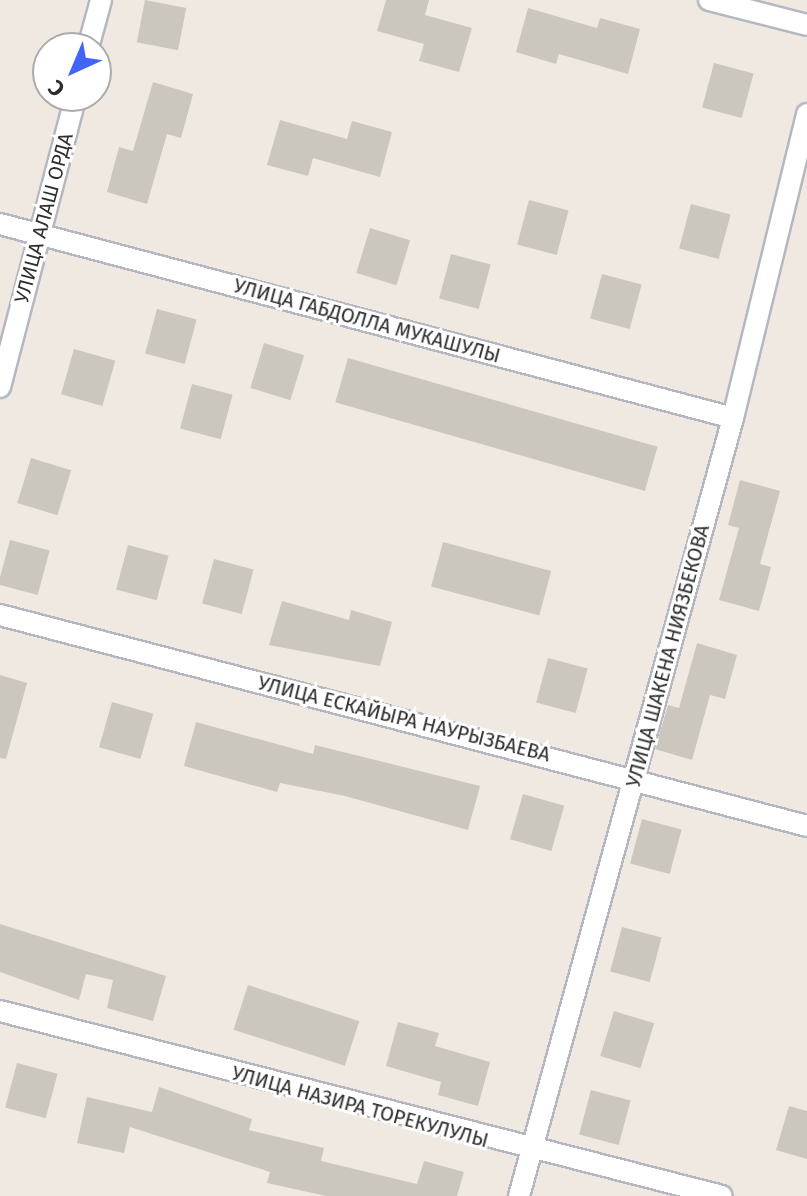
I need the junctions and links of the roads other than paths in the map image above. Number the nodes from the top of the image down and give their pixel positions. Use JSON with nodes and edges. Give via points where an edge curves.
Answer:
{"nodes":[{"id":1,"x":101,"y":0,"type":"edge"},
{"id":2,"x":709,"y":0,"type":"edge"},
{"id":3,"x":807,"y":25,"type":"edge"},
{"id":4,"x":92,"y":32,"type":"edge"},
{"id":5,"x":72,"y":112,"type":"edge"},
{"id":6,"x":807,"y":114,"type":"edge"},
{"id":7,"x":0,"y":224,"type":"edge"},
{"id":8,"x":40,"y":235,"type":"junction"},
{"id":9,"x":0,"y":387,"type":"edge"},
{"id":10,"x":733,"y":418,"type":"junction"},
{"id":11,"x":0,"y":615,"type":"edge"},
{"id":12,"x":634,"y":778,"type":"junction"},
{"id":13,"x":807,"y":826,"type":"edge"},
{"id":14,"x":0,"y":1011,"type":"edge"},
{"id":15,"x":531,"y":1152,"type":"junction"},
{"id":16,"x":519,"y":1196,"type":"edge"},
{"id":17,"x":722,"y":1196,"type":"edge"}],
"edges":[{"from":1,"to":4,"type":"street"},
{"from":2,"to":3,"type":"street"},
{"from":5,"to":8,"type":"street","name":"УЛИЦА АЛАШ ОРДА"},
{"from":6,"to":10,"type":"street","name":"УЛИЦА ШАКЕНА НИЯЗБЕКОВА"},
{"from":7,"to":8,"type":"street","name":"УЛИЦА ГАБДОЛЛА МУКАШУЛЫ"},
{"from":8,"to":9,"type":"street","name":"УЛИЦА АЛАШ ОРДА"},
{"from":8,"to":10,"type":"street","name":"УЛИЦА ГАБДОЛЛА МУКАШУЛЫ"},
{"from":10,"to":12,"type":"street","name":"УЛИЦА ШАКЕНА НИЯЗБЕКОВА"},
{"from":11,"to":12,"type":"street","name":"УЛИЦА ЕСКАЙЫРА НАУРЫЗБАЕВА"},
{"from":12,"to":13,"type":"street","name":"УЛИЦА ЕСКАЙЫРА НАУРЫЗБАЕВА"},
{"from":12,"to":15,"type":"street","name":"УЛИЦА ШАКЕНА НИЯЗБЕКОВА"},
{"from":14,"to":15,"type":"street","name":"УЛИЦА НАЗИРА ТОРЕКУЛУЛЫ"},
{"from":15,"to":16,"type":"street","name":"УЛИЦА ШАКЕНА НИЯЗБЕКОВА"},
{"from":15,"to":17,"type":"street","name":"УЛИЦА НАЗИРА ТОРЕКУЛУЛЫ"}]}
